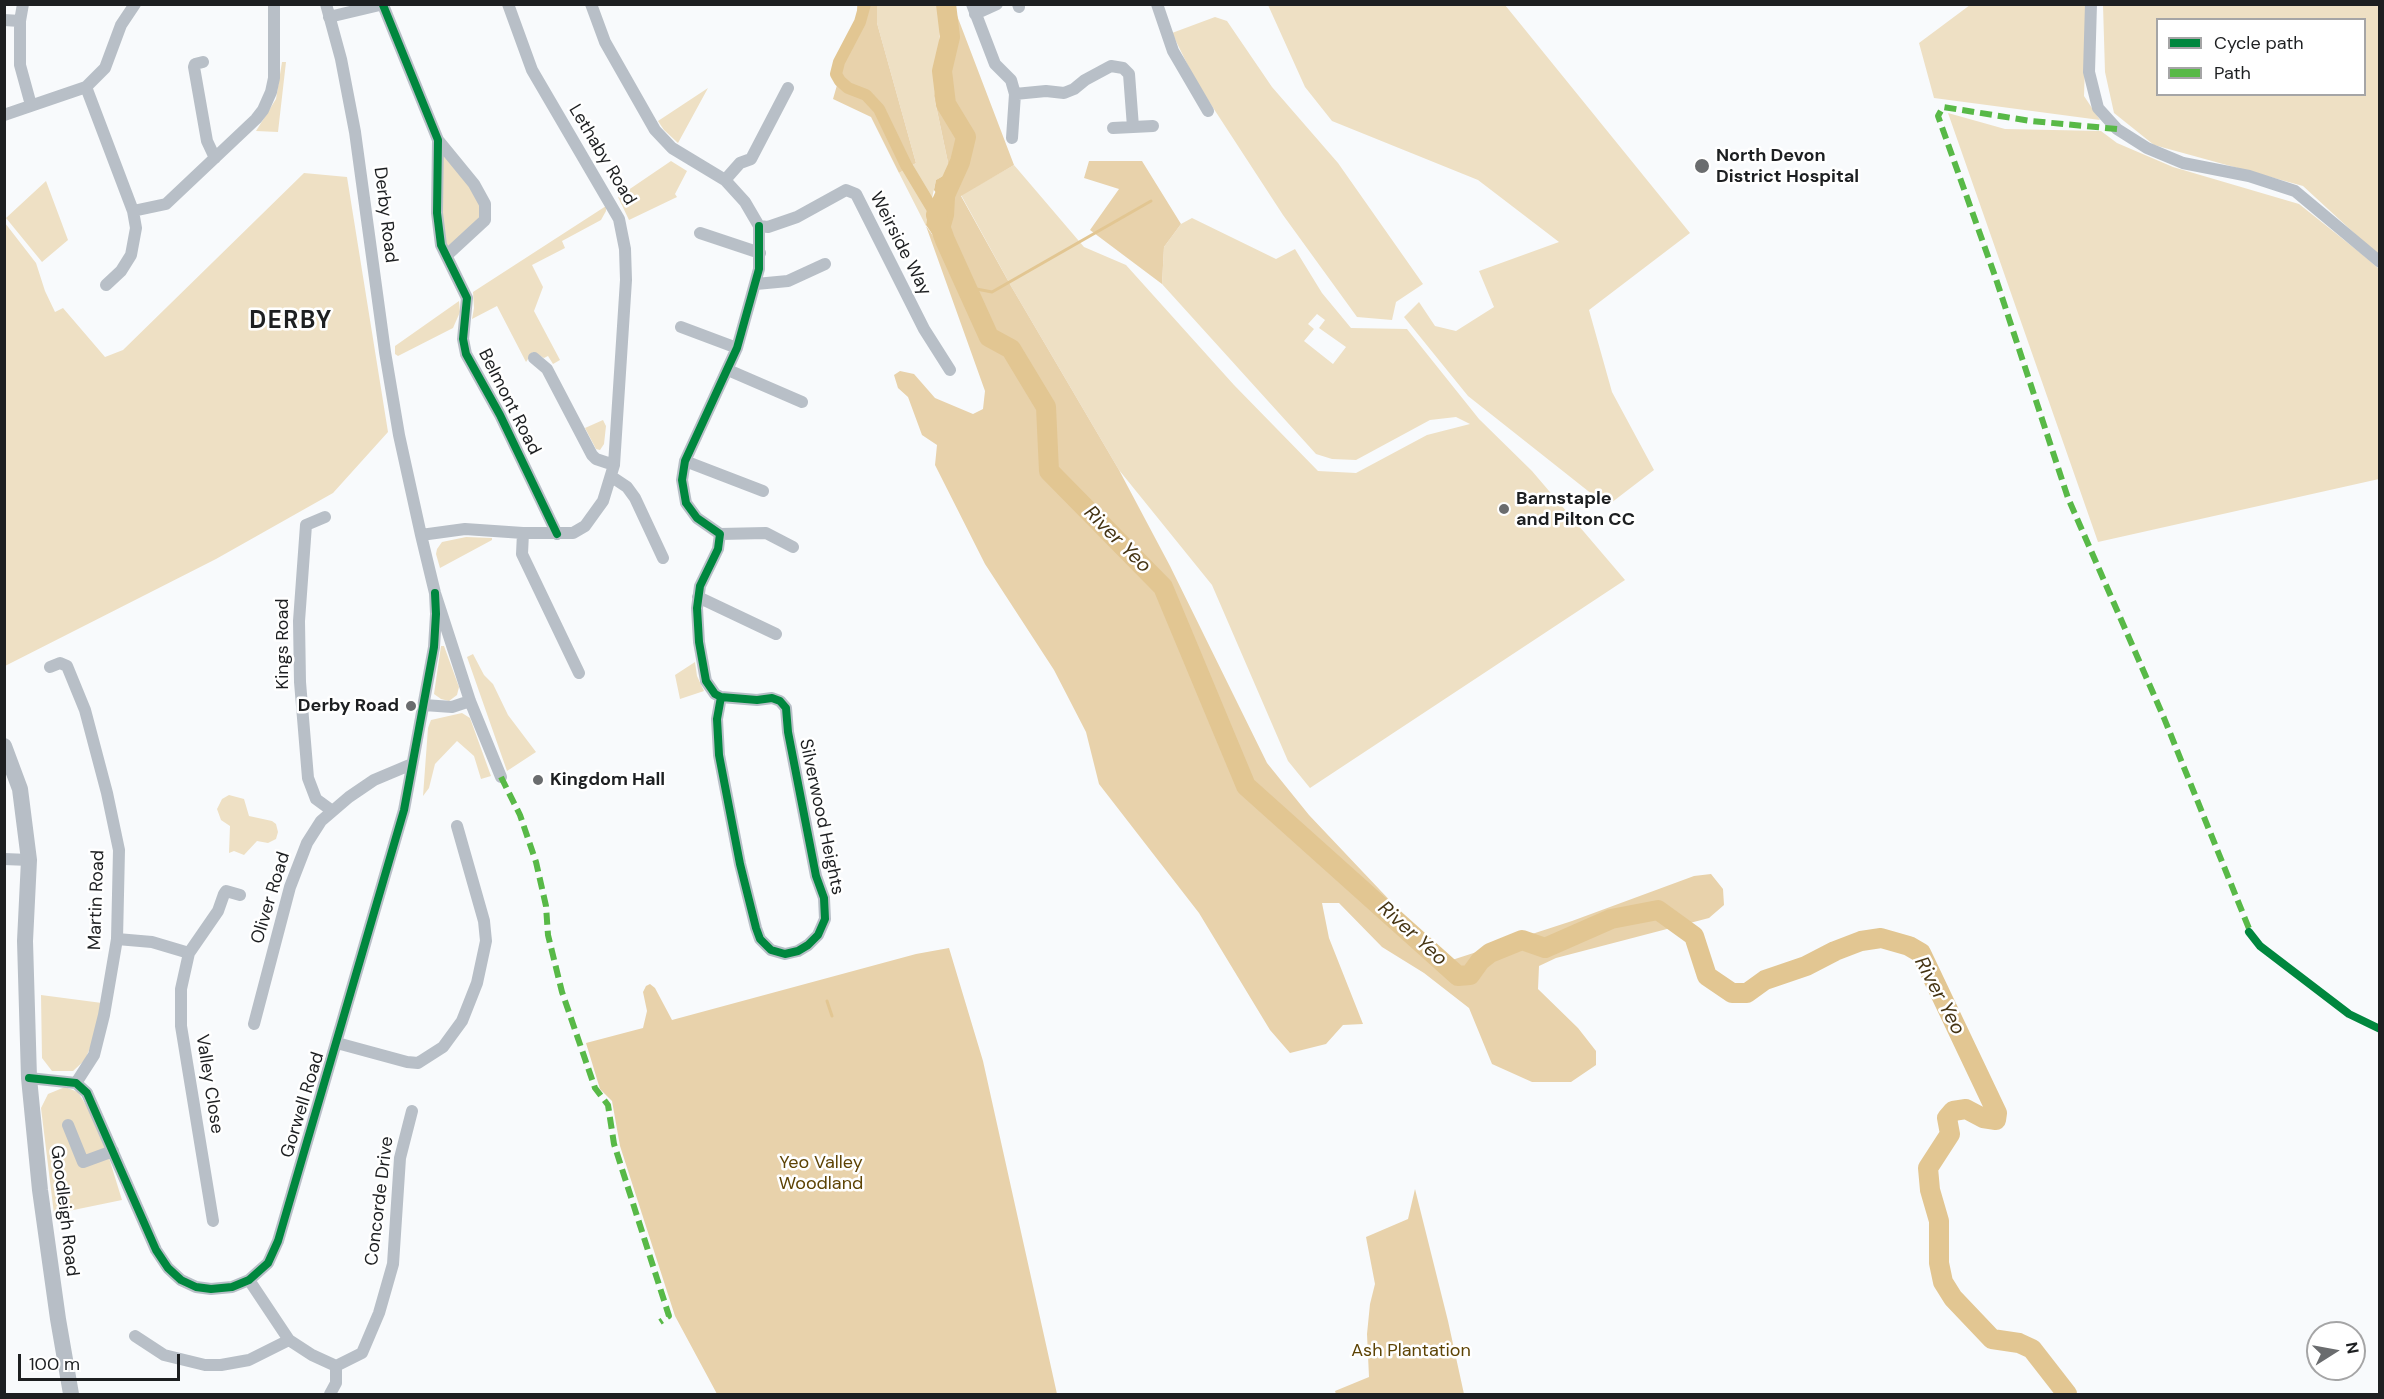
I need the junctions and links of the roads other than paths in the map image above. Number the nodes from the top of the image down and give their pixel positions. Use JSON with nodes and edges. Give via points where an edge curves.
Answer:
{"nodes":[{"id":1,"x":23,"y":4,"type":"edge"},
{"id":2,"x":135,"y":4,"type":"edge"},
{"id":3,"x":274,"y":4,"type":"edge"},
{"id":4,"x":326,"y":4,"type":"edge"},
{"id":5,"x":507,"y":4,"type":"edge"},
{"id":6,"x":591,"y":4,"type":"edge"},
{"id":7,"x":997,"y":4,"type":"edge"},
{"id":8,"x":1157,"y":4,"type":"edge"},
{"id":9,"x":2091,"y":4,"type":"edge"},
{"id":10,"x":384,"y":5,"type":"edge"},
{"id":11,"x":973,"y":9,"type":"edge"},
{"id":12,"x":329,"y":18,"type":"junction"},
{"id":13,"x":4,"y":20,"type":"edge"},
{"id":14,"x":20,"y":21,"type":"junction"},
{"id":15,"x":203,"y":62,"type":"dead end"},
{"id":16,"x":86,"y":87,"type":"junction"},
{"id":17,"x":788,"y":88,"type":"dead end"},
{"id":18,"x":1015,"y":94,"type":"junction"},
{"id":19,"x":31,"y":105,"type":"junction"},
{"id":20,"x":1208,"y":111,"type":"dead end"},
{"id":21,"x":4,"y":115,"type":"edge"},
{"id":22,"x":1153,"y":126,"type":"dead end"},
{"id":23,"x":1133,"y":127,"type":"junction"},
{"id":24,"x":1113,"y":128,"type":"dead end"},
{"id":25,"x":1012,"y":138,"type":"dead end"},
{"id":26,"x":438,"y":140,"type":"junction"},
{"id":27,"x":215,"y":158,"type":"junction"},
{"id":28,"x":725,"y":180,"type":"junction"},
{"id":29,"x":133,"y":211,"type":"junction"},
{"id":30,"x":759,"y":226,"type":"junction"},
{"id":31,"x":700,"y":233,"type":"dead end"},
{"id":32,"x":760,"y":253,"type":"junction"},
{"id":33,"x":447,"y":255,"type":"junction"},
{"id":34,"x":2379,"y":262,"type":"edge"},
{"id":35,"x":825,"y":264,"type":"dead end"},
{"id":36,"x":756,"y":284,"type":"junction"},
{"id":37,"x":106,"y":285,"type":"dead end"},
{"id":38,"x":681,"y":327,"type":"dead end"},
{"id":39,"x":737,"y":348,"type":"junction"},
{"id":40,"x":534,"y":358,"type":"dead end"},
{"id":41,"x":728,"y":370,"type":"junction"},
{"id":42,"x":950,"y":370,"type":"dead end"},
{"id":43,"x":802,"y":402,"type":"dead end"},
{"id":44,"x":685,"y":462,"type":"junction"},
{"id":45,"x":613,"y":471,"type":"junction"},
{"id":46,"x":763,"y":491,"type":"dead end"},
{"id":47,"x":325,"y":517,"type":"dead end"},
{"id":48,"x":523,"y":533,"type":"junction"},
{"id":49,"x":557,"y":534,"type":"junction"},
{"id":50,"x":720,"y":534,"type":"junction"},
{"id":51,"x":421,"y":535,"type":"junction"},
{"id":52,"x":793,"y":547,"type":"dead end"},
{"id":53,"x":663,"y":558,"type":"dead end"},
{"id":54,"x":435,"y":593,"type":"junction"},
{"id":55,"x":698,"y":597,"type":"junction"},
{"id":56,"x":776,"y":634,"type":"dead end"},
{"id":57,"x":50,"y":667,"type":"dead end"},
{"id":58,"x":579,"y":673,"type":"dead end"},
{"id":59,"x":721,"y":697,"type":"junction"},
{"id":60,"x":470,"y":701,"type":"junction"},
{"id":61,"x":424,"y":705,"type":"junction"},
{"id":62,"x":4,"y":746,"type":"edge"},
{"id":63,"x":412,"y":764,"type":"junction"},
{"id":64,"x":501,"y":777,"type":"dead end"},
{"id":65,"x":331,"y":810,"type":"junction"},
{"id":66,"x":457,"y":826,"type":"dead end"},
{"id":67,"x":4,"y":859,"type":"edge"},
{"id":68,"x":29,"y":860,"type":"junction"},
{"id":69,"x":240,"y":895,"type":"dead end"},
{"id":70,"x":117,"y":939,"type":"junction"},
{"id":71,"x":189,"y":953,"type":"junction"},
{"id":72,"x":254,"y":1024,"type":"dead end"},
{"id":73,"x":337,"y":1043,"type":"junction"},
{"id":74,"x":28,"y":1078,"type":"junction"},
{"id":75,"x":76,"y":1083,"type":"junction"},
{"id":76,"x":412,"y":1111,"type":"dead end"},
{"id":77,"x":68,"y":1125,"type":"dead end"},
{"id":78,"x":113,"y":1151,"type":"junction"},
{"id":79,"x":213,"y":1221,"type":"dead end"},
{"id":80,"x":249,"y":1280,"type":"junction"},
{"id":81,"x":135,"y":1336,"type":"dead end"},
{"id":82,"x":289,"y":1340,"type":"junction"},
{"id":83,"x":336,"y":1366,"type":"junction"},
{"id":84,"x":71,"y":1395,"type":"edge"},
{"id":85,"x":330,"y":1395,"type":"edge"}],
"edges":[{"from":1,"to":14,"type":"street"},
{"from":2,"to":16,"type":"street","via":[[121,25],[105,68]]},
{"from":3,"to":27,"type":"street","via":[[271,92],[256,119]]},
{"from":4,"to":12,"type":"street","name":"Derby Road"},
{"from":5,"to":45,"type":"street","name":"Lethaby Road","via":[[532,70],[619,219],[626,280]]},
{"from":6,"to":28,"type":"street","via":[[605,42],[655,130],[672,148]]},
{"from":7,"to":11,"type":"street"},
{"from":8,"to":20,"type":"street","via":[[1173,51]]},
{"from":9,"to":34,"type":"street","via":[[2089,72],[2098,108],[2117,129],[2147,148],[2183,163],[2249,176],[2295,191]]},
{"from":10,"to":12,"type":"street"},
{"from":10,"to":26,"type":"street","name":"Belmont Road"},
{"from":11,"to":18,"type":"street","via":[[995,64],[1011,80]]},
{"from":12,"to":51,"type":"street","name":"Derby Road","via":[[357,143],[385,352]]},
{"from":13,"to":14,"type":"street"},
{"from":14,"to":19,"type":"street","via":[[20,65]]},
{"from":15,"to":27,"type":"street","via":[[194,67],[207,141]]},
{"from":16,"to":19,"type":"street"},
{"from":16,"to":29,"type":"street"},
{"from":17,"to":28,"type":"street","via":[[752,159],[740,163]]},
{"from":18,"to":23,"type":"street","via":[[1064,93],[1111,66],[1123,68],[1129,74]]},
{"from":18,"to":25,"type":"street"},
{"from":19,"to":21,"type":"street"},
{"from":22,"to":23,"type":"street"},
{"from":23,"to":24,"type":"street"},
{"from":26,"to":33,"type":"street","name":"Belmont Road","via":[[437,213],[441,245]]},
{"from":26,"to":33,"type":"street","name":"Belmont Road","via":[[485,204],[485,220]]},
{"from":27,"to":29,"type":"street","via":[[166,204]]},
{"from":28,"to":30,"type":"street","via":[[745,202]]},
{"from":29,"to":37,"type":"street","via":[[136,228],[131,255]]},
{"from":30,"to":32,"type":"street"},
{"from":30,"to":42,"type":"street","name":"Weirside Way","via":[[797,217],[846,190],[856,194],[924,329]]},
{"from":31,"to":32,"type":"street"},
{"from":32,"to":36,"type":"street"},
{"from":33,"to":49,"type":"street","name":"Belmont Road","via":[[467,298],[463,339],[466,354]]},
{"from":35,"to":36,"type":"street","via":[[788,281]]},
{"from":36,"to":39,"type":"street"},
{"from":38,"to":39,"type":"street"},
{"from":39,"to":41,"type":"street"},
{"from":40,"to":45,"type":"street","via":[[547,369],[592,455]]},
{"from":41,"to":43,"type":"street"},
{"from":41,"to":44,"type":"street"},
{"from":44,"to":46,"type":"street"},
{"from":44,"to":50,"type":"street","via":[[682,480],[686,503],[696,518]]},
{"from":45,"to":49,"type":"street","name":"Lethaby Road","via":[[603,501],[585,526],[573,533]]},
{"from":45,"to":53,"type":"street","via":[[634,498]]},
{"from":47,"to":65,"type":"street","name":"Kings Road","via":[[306,525],[299,621],[300,682],[311,789],[316,799]]},
{"from":48,"to":49,"type":"street","name":"Lethaby Road"},
{"from":48,"to":51,"type":"street","name":"Lethaby Road","via":[[465,529]]},
{"from":48,"to":58,"type":"street","via":[[522,554]]},
{"from":50,"to":52,"type":"street","via":[[766,533]]},
{"from":50,"to":55,"type":"street","via":[[718,549]]},
{"from":51,"to":54,"type":"street","name":"Derby Road"},
{"from":54,"to":60,"type":"street","name":"Derby Road"},
{"from":54,"to":61,"type":"street","name":"Gorwell Road","via":[[435,633]]},
{"from":55,"to":56,"type":"street"},
{"from":55,"to":59,"type":"street","via":[[704,676],[709,688]]},
{"from":57,"to":70,"type":"street","name":"Martin Road","via":[[60,663],[67,666],[85,710],[107,792],[119,850]]},
{"from":59,"to":59,"type":"street","name":"Silverwood Heights","via":[[772,698],[786,708],[816,876],[824,898],[824,927],[798,951],[785,954],[771,950],[756,928],[719,755],[717,718]]},
{"from":60,"to":61,"type":"street","via":[[453,707]]},
{"from":60,"to":64,"type":"street","name":"Derby Road"},
{"from":61,"to":63,"type":"street","name":"Gorwell Road"},
{"from":62,"to":68,"type":"street","name":"Goodleigh Road","via":[[20,789]]},
{"from":63,"to":65,"type":"street","name":"Oliver Road","via":[[374,780]]},
{"from":63,"to":73,"type":"street","name":"Gorwell Road","via":[[404,810]]},
{"from":65,"to":72,"type":"street","name":"Oliver Road","via":[[307,843],[290,887]]},
{"from":66,"to":73,"type":"street","via":[[486,940],[477,983],[462,1021],[443,1047],[418,1063]]},
{"from":67,"to":68,"type":"street"},
{"from":68,"to":74,"type":"street","name":"Goodleigh Road","via":[[25,961]]},
{"from":69,"to":71,"type":"street","name":"Valley Close","via":[[226,891],[218,911]]},
{"from":70,"to":71,"type":"street","via":[[152,942]]},
{"from":70,"to":75,"type":"street","name":"Martin Road","via":[[94,1055]]},
{"from":71,"to":79,"type":"street","name":"Valley Close","via":[[181,989],[181,1026]]},
{"from":73,"to":80,"type":"street","name":"Gorwell Road","via":[[279,1241],[268,1263]]},
{"from":74,"to":75,"type":"street"},
{"from":74,"to":84,"type":"street","name":"Goodleigh Road","via":[[40,1190]]},
{"from":75,"to":78,"type":"street","via":[[87,1092]]},
{"from":76,"to":83,"type":"street","name":"Concorde Drive","via":[[400,1158],[393,1264],[379,1313],[362,1353]]},
{"from":77,"to":78,"type":"street","via":[[83,1162]]},
{"from":78,"to":80,"type":"street","via":[[156,1250],[168,1268],[196,1287],[232,1287]]},
{"from":80,"to":82,"type":"street"},
{"from":81,"to":82,"type":"street","via":[[164,1354],[205,1365],[249,1359]]},
{"from":82,"to":83,"type":"street"},
{"from":83,"to":85,"type":"street","via":[[336,1383]]}]}
